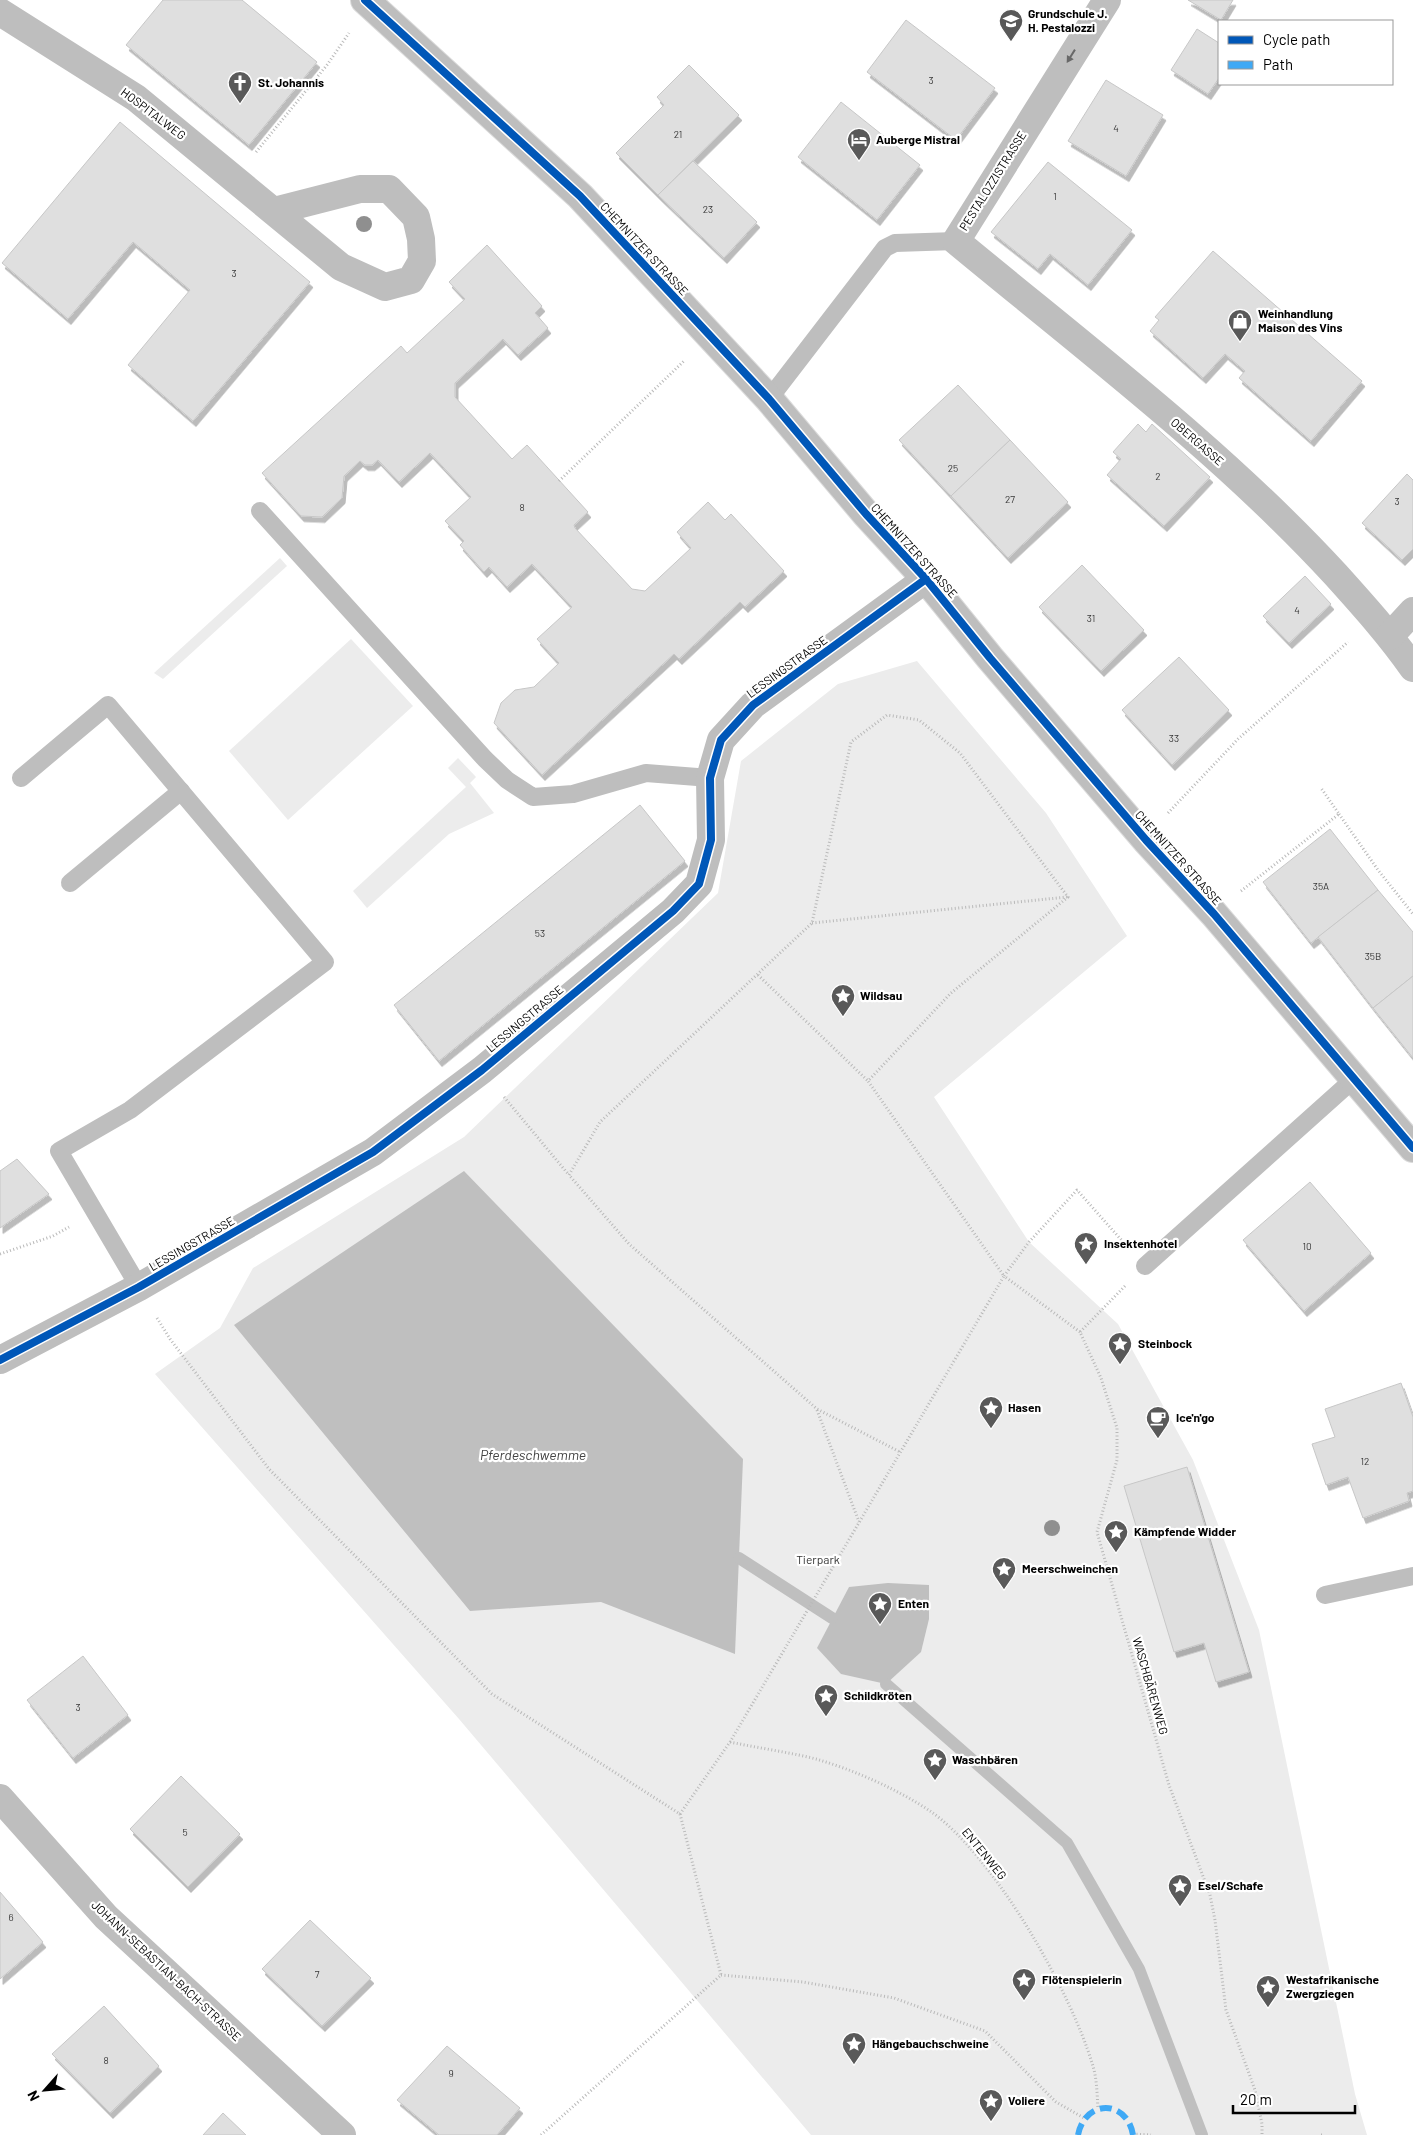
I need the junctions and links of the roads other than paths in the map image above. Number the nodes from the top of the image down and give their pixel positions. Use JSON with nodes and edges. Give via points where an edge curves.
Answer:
{"nodes":[{"id":1,"x":365,"y":0,"type":"edge"},
{"id":2,"x":1106,"y":0,"type":"edge"},
{"id":3,"x":0,"y":12,"type":"edge"},
{"id":4,"x":274,"y":211,"type":"junction"},
{"id":5,"x":956,"y":242,"type":"junction"},
{"id":6,"x":768,"y":399,"type":"junction"},
{"id":7,"x":260,"y":511,"type":"dead end"},
{"id":8,"x":926,"y":579,"type":"junction"},
{"id":9,"x":1413,"y":611,"type":"edge"},
{"id":10,"x":1390,"y":636,"type":"junction"},
{"id":11,"x":1413,"y":668,"type":"edge"},
{"id":12,"x":21,"y":778,"type":"dead end"},
{"id":13,"x":710,"y":778,"type":"junction"},
{"id":14,"x":181,"y":791,"type":"junction"},
{"id":15,"x":70,"y":884,"type":"dead end"},
{"id":16,"x":1355,"y":1078,"type":"junction"},
{"id":17,"x":1413,"y":1148,"type":"edge"},
{"id":18,"x":1144,"y":1266,"type":"road end"},
{"id":19,"x":139,"y":1287,"type":"junction"},
{"id":20,"x":0,"y":1360,"type":"edge"},
{"id":21,"x":1413,"y":1576,"type":"edge"},
{"id":22,"x":1324,"y":1595,"type":"dead end"},
{"id":23,"x":0,"y":1798,"type":"edge"},
{"id":24,"x":342,"y":2135,"type":"edge"}],
"edges":[{"from":1,"to":6,"type":"street","name":"CHEMNITZER STRASSE","via":[[580,196]]},
{"from":2,"to":5,"type":"street","name":"PESTALOZZISTRASSE","one_way":true},
{"from":3,"to":4,"type":"street","name":"HOSPITALWEG","via":[[136,98]]},
{"from":4,"to":4,"type":"street","name":"HOSPITALWEG","via":[[341,267],[385,287],[411,280],[422,261],[416,217],[389,189],[360,190]]},
{"from":5,"to":6,"type":"lane","name":"PESTALOZZISTRASSE","via":[[895,243],[885,248]]},
{"from":5,"to":10,"type":"street","name":"OBERGASSE","via":[[1198,441],[1296,532]]},
{"from":6,"to":8,"type":"street","name":"CHEMNITZER STRASSE"},
{"from":7,"to":13,"type":"lane","via":[[485,759],[506,780],[533,797],[573,794],[646,772]]},
{"from":8,"to":13,"type":"street","name":"LESSINGSTRASSE","via":[[754,705],[720,740]]},
{"from":8,"to":16,"type":"street","name":"CHEMNITZER STRASSE","via":[[1146,840]]},
{"from":9,"to":10,"type":"street"},
{"from":10,"to":11,"type":"street","name":"OBERGASSE"},
{"from":12,"to":14,"type":"lane","via":[[108,705]]},
{"from":13,"to":19,"type":"street","name":"LESSINGSTRASSE","via":[[711,840],[699,884],[673,911],[482,1070],[373,1152]]},
{"from":14,"to":15,"type":"lane"},
{"from":14,"to":19,"type":"lane","via":[[325,962],[130,1110],[59,1151]]},
{"from":16,"to":17,"type":"street","name":"CHEMNITZER STRASSE"},
{"from":16,"to":18,"type":"lane"},
{"from":19,"to":20,"type":"street","name":"LESSINGSTRASSE"},
{"from":21,"to":22,"type":"lane"},
{"from":23,"to":24,"type":"street","name":"JOHANN-SEBASTIAN-BACH-STRASSE","via":[[106,1917]]}]}
